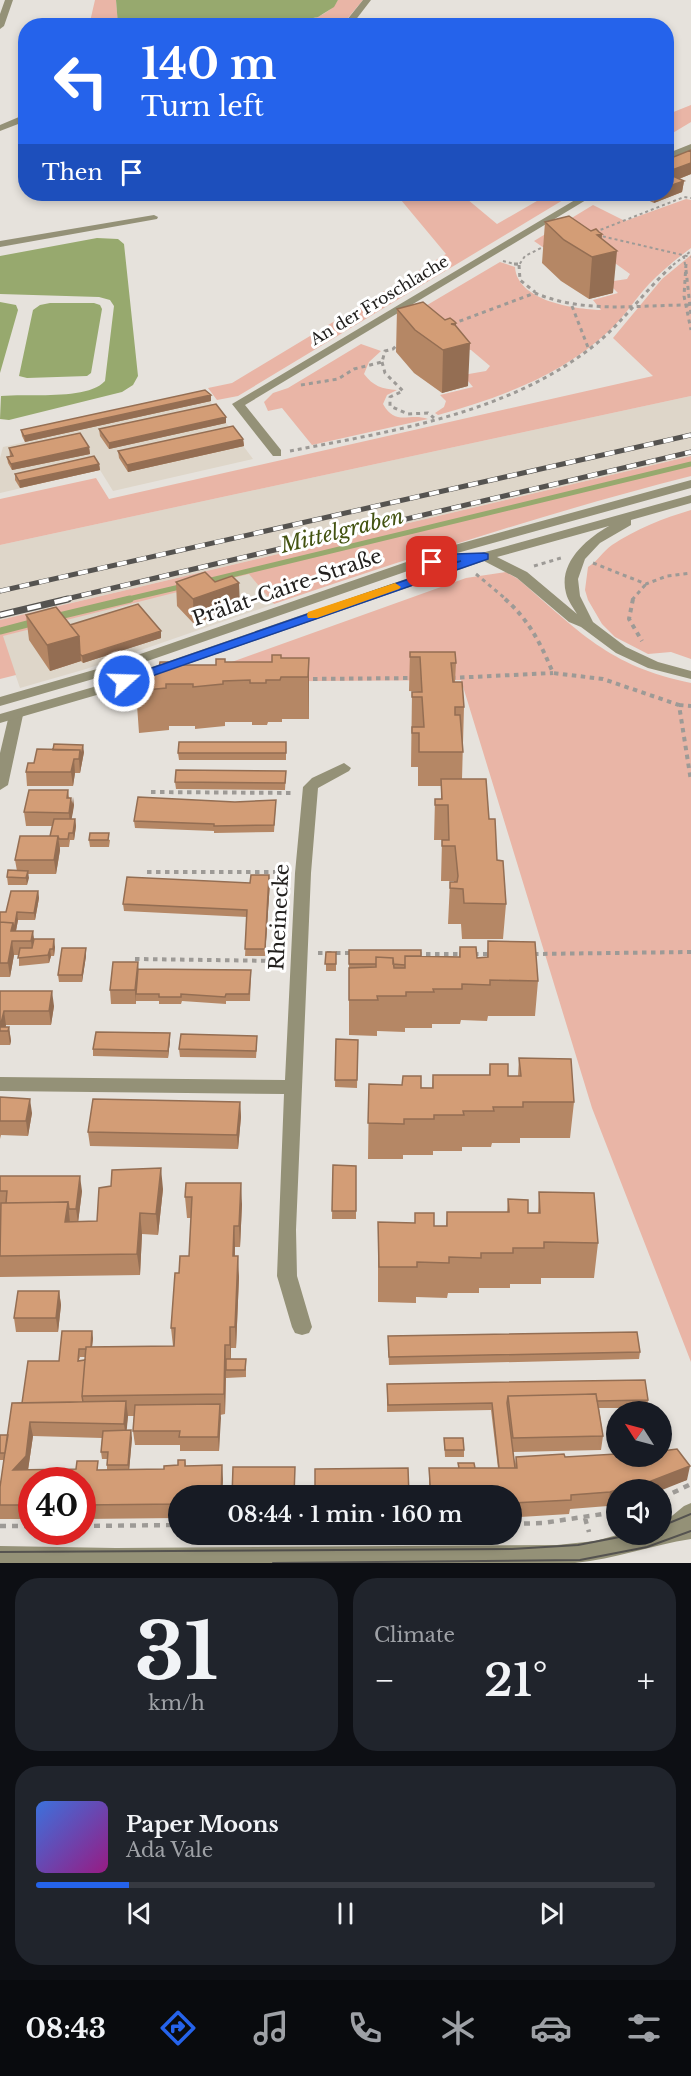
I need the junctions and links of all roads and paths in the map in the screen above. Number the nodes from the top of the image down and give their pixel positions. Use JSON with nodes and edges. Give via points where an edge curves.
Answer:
{"nodes":[{"id":1,"x":9,"y":0,"type":"edge"},
{"id":2,"x":367,"y":0,"type":"edge"},
{"id":3,"x":352,"y":18,"type":"edge"},
{"id":4,"x":0,"y":26,"type":"edge"},
{"id":5,"x":0,"y":119,"type":"edge"},
{"id":6,"x":18,"y":120,"type":"edge"},
{"id":7,"x":10,"y":123,"type":"junction"},
{"id":8,"x":0,"y":128,"type":"edge"},
{"id":9,"x":691,"y":147,"type":"edge"},
{"id":10,"x":674,"y":154,"type":"edge"},
{"id":11,"x":691,"y":198,"type":"edge"},
{"id":12,"x":579,"y":201,"type":"edge"},
{"id":13,"x":674,"y":201,"type":"edge"},
{"id":14,"x":674,"y":201,"type":"edge"},
{"id":15,"x":154,"y":217,"type":"dead end"},
{"id":16,"x":555,"y":242,"type":"edge"},
{"id":17,"x":0,"y":244,"type":"edge"},
{"id":18,"x":691,"y":251,"type":"edge"},
{"id":19,"x":684,"y":255,"type":"junction"},
{"id":20,"x":485,"y":256,"type":"junction"},
{"id":21,"x":691,"y":257,"type":"edge"},
{"id":22,"x":519,"y":265,"type":"junction"},
{"id":23,"x":535,"y":293,"type":"junction"},
{"id":24,"x":635,"y":305,"type":"junction"},
{"id":25,"x":687,"y":305,"type":"junction"},
{"id":26,"x":571,"y":306,"type":"junction"},
{"id":27,"x":691,"y":315,"type":"edge"},
{"id":28,"x":446,"y":326,"type":"edge"},
{"id":29,"x":691,"y":330,"type":"edge"},
{"id":30,"x":406,"y":342,"type":"edge"},
{"id":31,"x":589,"y":350,"type":"junction"},
{"id":32,"x":382,"y":362,"type":"junction"},
{"id":33,"x":293,"y":386,"type":"dead end"},
{"id":34,"x":435,"y":418,"type":"junction"},
{"id":35,"x":277,"y":453,"type":"joint"},
{"id":36,"x":691,"y":484,"type":"edge"},
{"id":37,"x":691,"y":499,"type":"edge"},
{"id":38,"x":657,"y":508,"type":"junction"},
{"id":39,"x":564,"y":554,"type":"dead end"},
{"id":40,"x":545,"y":556,"type":"dead end"},
{"id":41,"x":484,"y":557,"type":"junction"},
{"id":42,"x":568,"y":558,"type":"dead end"},
{"id":43,"x":420,"y":562,"type":"junction"},
{"id":44,"x":590,"y":562,"type":"dead end"},
{"id":45,"x":530,"y":567,"type":"dead end"},
{"id":46,"x":691,"y":573,"type":"edge"},
{"id":47,"x":475,"y":574,"type":"dead end"},
{"id":48,"x":646,"y":584,"type":"junction"},
{"id":49,"x":586,"y":624,"type":"junction"},
{"id":50,"x":201,"y":638,"type":"junction"},
{"id":51,"x":646,"y":645,"type":"dead end"},
{"id":52,"x":212,"y":650,"type":"junction"},
{"id":53,"x":553,"y":673,"type":"junction"},
{"id":54,"x":691,"y":675,"type":"edge"},
{"id":55,"x":420,"y":678,"type":"edge"},
{"id":56,"x":442,"y":678,"type":"edge"},
{"id":57,"x":304,"y":679,"type":"edge"},
{"id":58,"x":4,"y":701,"type":"edge"},
{"id":59,"x":679,"y":705,"type":"junction"},
{"id":60,"x":691,"y":706,"type":"edge"},
{"id":61,"x":15,"y":715,"type":"junction"},
{"id":62,"x":0,"y":719,"type":"edge"},
{"id":63,"x":344,"y":768,"type":"dead end"},
{"id":64,"x":691,"y":781,"type":"edge"},
{"id":65,"x":0,"y":785,"type":"edge"},
{"id":66,"x":151,"y":792,"type":"dead end"},
{"id":67,"x":310,"y":793,"type":"junction"},
{"id":68,"x":147,"y":872,"type":"dead end"},
{"id":69,"x":303,"y":873,"type":"junction"},
{"id":70,"x":691,"y":952,"type":"edge"},
{"id":71,"x":358,"y":953,"type":"edge"},
{"id":72,"x":416,"y":954,"type":"edge"},
{"id":73,"x":499,"y":954,"type":"edge"},
{"id":74,"x":523,"y":954,"type":"edge"},
{"id":75,"x":299,"y":957,"type":"junction"},
{"id":76,"x":135,"y":959,"type":"edge"},
{"id":77,"x":0,"y":1084,"type":"edge"},
{"id":78,"x":294,"y":1087,"type":"junction"},
{"id":79,"x":302,"y":1327,"type":"dead end"},
{"id":80,"x":691,"y":1484,"type":"edge"},
{"id":81,"x":672,"y":1493,"type":"edge"},
{"id":82,"x":691,"y":1513,"type":"edge"},
{"id":83,"x":606,"y":1514,"type":"edge"},
{"id":84,"x":522,"y":1524,"type":"edge"},
{"id":85,"x":168,"y":1525,"type":"edge"},
{"id":86,"x":0,"y":1526,"type":"edge"},
{"id":87,"x":18,"y":1526,"type":"edge"},
{"id":88,"x":96,"y":1526,"type":"edge"},
{"id":89,"x":672,"y":1531,"type":"edge"},
{"id":90,"x":633,"y":1545,"type":"edge"},
{"id":91,"x":0,"y":1556,"type":"edge"},
{"id":92,"x":597,"y":1557,"type":"edge"}],
"edges":[{"from":1,"to":4,"type":"street"},
{"from":2,"to":3,"type":"street"},
{"from":5,"to":7,"type":"street"},
{"from":6,"to":7,"type":"street"},
{"from":7,"to":8,"type":"street"},
{"from":9,"to":10,"type":"street"},
{"from":11,"to":13,"type":"path"},
{"from":12,"to":20,"type":"street","name":"An der Froschlache"},
{"from":14,"to":19,"type":"path","via":[[591,233]]},
{"from":15,"to":17,"type":"lane"},
{"from":16,"to":22,"type":"path","via":[[531,251]]},
{"from":18,"to":19,"type":"path"},
{"from":19,"to":21,"type":"path"},
{"from":19,"to":24,"type":"path","via":[[661,274]]},
{"from":19,"to":25,"type":"path"},
{"from":20,"to":22,"type":"path"},
{"from":20,"to":35,"type":"street","name":"An der Froschlache","via":[[238,404]]},
{"from":22,"to":23,"type":"path","via":[[519,280]]},
{"from":23,"to":26,"type":"path"},
{"from":23,"to":28,"type":"path"},
{"from":24,"to":25,"type":"path"},
{"from":24,"to":26,"type":"path"},
{"from":24,"to":31,"type":"path","via":[[617,327]]},
{"from":25,"to":27,"type":"path"},
{"from":25,"to":29,"type":"path"},
{"from":26,"to":31,"type":"path"},
{"from":30,"to":32,"type":"path","via":[[385,351]]},
{"from":31,"to":34,"type":"path","via":[[541,381],[500,399]]},
{"from":32,"to":33,"type":"path","via":[[354,369],[338,379]]},
{"from":32,"to":34,"type":"path","via":[[385,374],[404,391],[390,397],[390,406],[396,412],[428,413]]},
{"from":34,"to":35,"type":"path"},
{"from":36,"to":43,"type":"street","name":"Prälat-Caire-Straße","via":[[427,556]]},
{"from":37,"to":38,"type":"street","name":"Prälat-Caire-Straße"},
{"from":38,"to":41,"type":"street","name":"Prälat-Caire-Straße"},
{"from":38,"to":49,"type":"street","via":[[598,537],[578,558],[571,590],[586,615]]},
{"from":39,"to":40,"type":"path"},
{"from":41,"to":43,"type":"street"},
{"from":41,"to":49,"type":"street","via":[[522,575],[574,620]]},
{"from":41,"to":52,"type":"street","name":"Prälat-Caire-Straße"},
{"from":42,"to":45,"type":"path"},
{"from":43,"to":50,"type":"street","name":"Prälat-Caire-Straße"},
{"from":44,"to":48,"type":"path"},
{"from":46,"to":48,"type":"path"},
{"from":47,"to":53,"type":"path","via":[[519,611],[537,635]]},
{"from":48,"to":51,"type":"path","via":[[632,598],[628,616],[631,629]]},
{"from":49,"to":54,"type":"street","via":[[621,650],[653,665]]},
{"from":50,"to":52,"type":"street"},
{"from":50,"to":58,"type":"street","name":"Prälat-Caire-Straße"},
{"from":52,"to":61,"type":"street","name":"Prälat-Caire-Straße"},
{"from":53,"to":56,"type":"path"},
{"from":53,"to":59,"type":"path","via":[[603,679]]},
{"from":55,"to":57,"type":"path"},
{"from":58,"to":61,"type":"street"},
{"from":59,"to":60,"type":"path"},
{"from":59,"to":64,"type":"path"},
{"from":61,"to":62,"type":"street","name":"Prälat-Caire-Straße"},
{"from":61,"to":65,"type":"street"},
{"from":63,"to":67,"type":"street","via":[[317,781]]},
{"from":66,"to":67,"type":"path"},
{"from":67,"to":69,"type":"street","name":"Rheinecke"},
{"from":68,"to":69,"type":"path"},
{"from":69,"to":75,"type":"street","name":"Rheinecke"},
{"from":70,"to":74,"type":"path"},
{"from":71,"to":75,"type":"path"},
{"from":72,"to":73,"type":"path"},
{"from":75,"to":76,"type":"path"},
{"from":75,"to":78,"type":"street","name":"Rheinecke"},
{"from":77,"to":78,"type":"street"},
{"from":78,"to":79,"type":"street","name":"Rheinecke","via":[[287,1276]]},
{"from":80,"to":81,"type":"path"},
{"from":82,"to":89,"type":"street"},
{"from":83,"to":84,"type":"path"},
{"from":85,"to":88,"type":"path"},
{"from":86,"to":87,"type":"path"},
{"from":90,"to":92,"type":"street"},
{"from":91,"to":92,"type":"street"}]}
